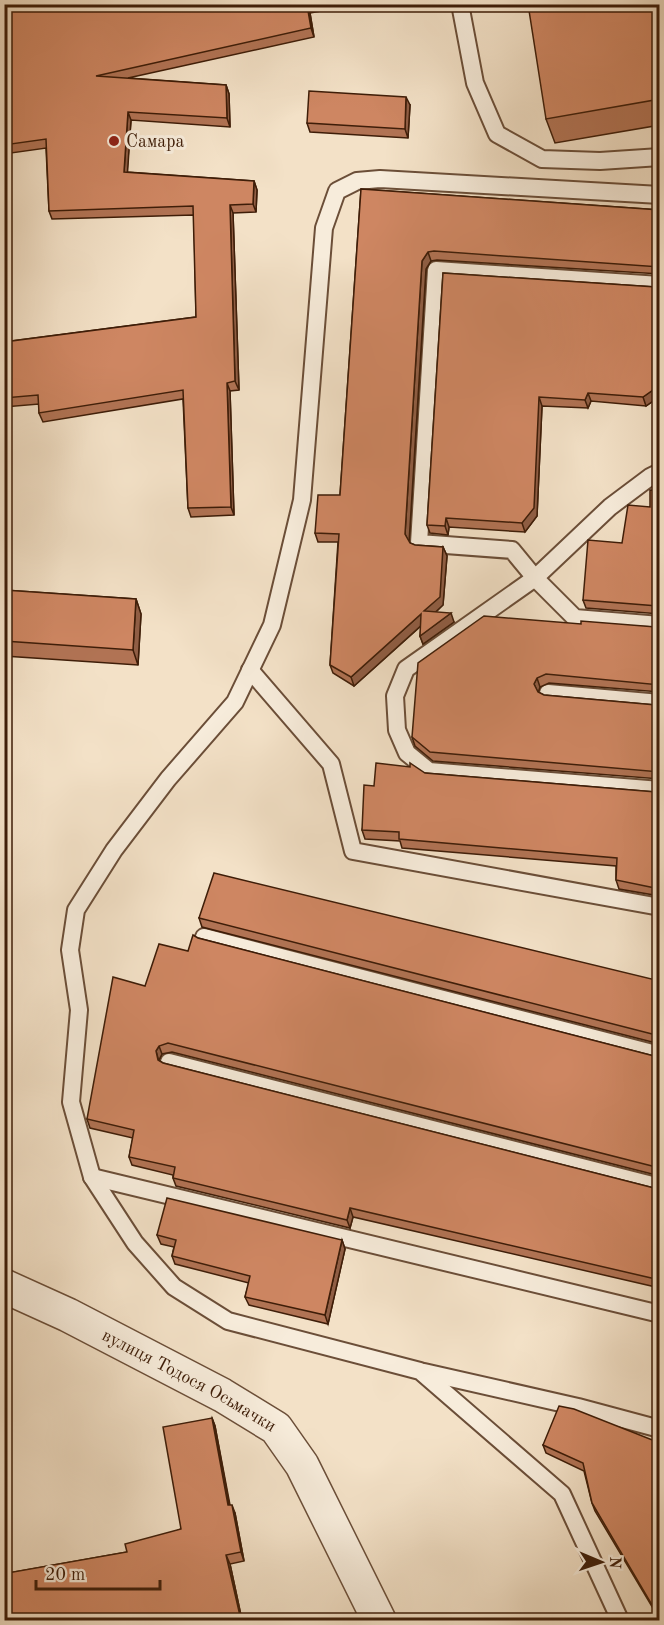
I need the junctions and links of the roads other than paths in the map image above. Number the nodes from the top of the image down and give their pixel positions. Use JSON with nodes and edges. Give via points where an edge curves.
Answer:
{"nodes":[{"id":1,"x":460,"y":4,"type":"edge"},
{"id":2,"x":660,"y":156,"type":"edge"},
{"id":3,"x":660,"y":195,"type":"edge"},
{"id":4,"x":660,"y":285,"type":"edge"},
{"id":5,"x":660,"y":472,"type":"edge"},
{"id":6,"x":535,"y":578,"type":"junction"},
{"id":7,"x":660,"y":625,"type":"edge"},
{"id":8,"x":250,"y":670,"type":"junction"},
{"id":9,"x":548,"y":693,"type":"edge"},
{"id":10,"x":660,"y":703,"type":"edge"},
{"id":11,"x":660,"y":790,"type":"edge"},
{"id":12,"x":660,"y":907,"type":"edge"},
{"id":13,"x":204,"y":937,"type":"edge"},
{"id":14,"x":660,"y":1056,"type":"edge"},
{"id":15,"x":169,"y":1062,"type":"edge"},
{"id":16,"x":92,"y":1177,"type":"junction"},
{"id":17,"x":660,"y":1187,"type":"edge"},
{"id":18,"x":4,"y":1286,"type":"edge"},
{"id":19,"x":660,"y":1314,"type":"edge"},
{"id":20,"x":420,"y":1371,"type":"junction"},
{"id":21,"x":660,"y":1429,"type":"edge"},
{"id":22,"x":379,"y":1620,"type":"edge"},
{"id":23,"x":620,"y":1620,"type":"edge"}],
"edges":[{"from":1,"to":2,"type":"lane","via":[[475,83],[497,134],[542,159],[600,161]]},
{"from":3,"to":8,"type":"lane","via":[[380,179],[357,181],[337,191],[324,228],[302,500],[272,625]]},
{"from":4,"to":6,"type":"lane","via":[[436,270],[419,543],[512,550]]},
{"from":5,"to":6,"type":"lane","via":[[610,507]]},
{"from":6,"to":7,"type":"lane","via":[[575,618]]},
{"from":6,"to":11,"type":"lane","via":[[406,669],[395,696],[398,730],[407,753],[429,771]]},
{"from":8,"to":12,"type":"lane","via":[[331,764],[353,851]]},
{"from":8,"to":16,"type":"lane","via":[[235,702],[168,779],[114,850],[76,910],[70,950],[78,1010],[71,1102]]},
{"from":9,"to":10,"type":"lane"},
{"from":13,"to":14,"type":"lane"},
{"from":15,"to":17,"type":"lane"},
{"from":16,"to":19,"type":"lane"},
{"from":16,"to":20,"type":"lane","via":[[135,1244],[174,1287],[228,1322]]},
{"from":18,"to":22,"type":"street","name":"вулиця Тодося Осьмачки","via":[[222,1395],[276,1428],[302,1465]]},
{"from":20,"to":21,"type":"lane"},
{"from":20,"to":23,"type":"lane","via":[[561,1494]]}]}
